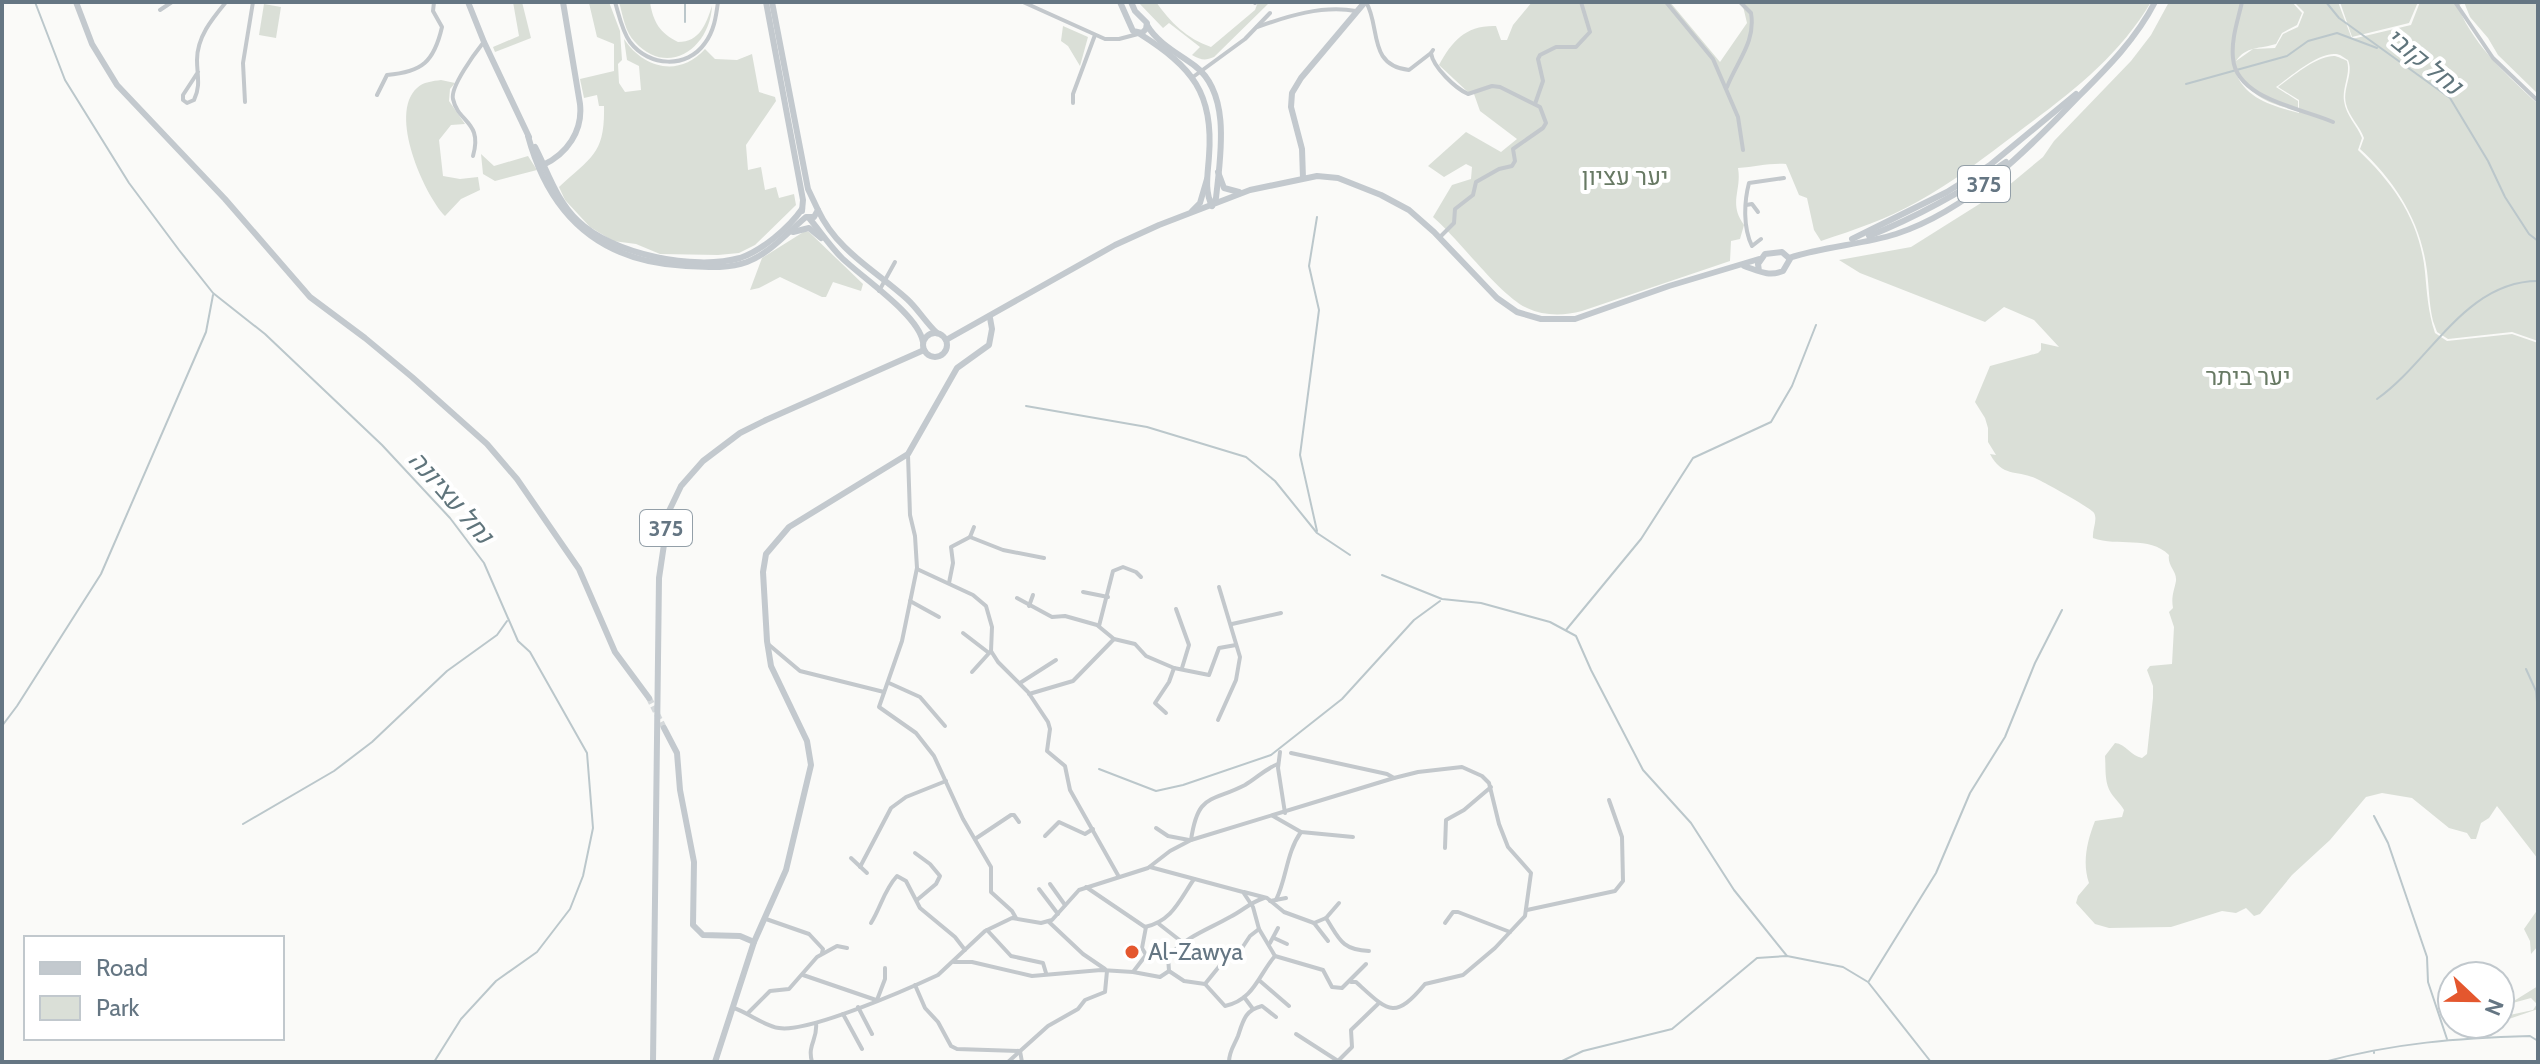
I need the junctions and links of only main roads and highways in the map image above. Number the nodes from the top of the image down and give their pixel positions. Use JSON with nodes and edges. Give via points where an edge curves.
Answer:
{"nodes":[{"id":1,"x":76,"y":2,"type":"edge"},
{"id":2,"x":468,"y":2,"type":"edge"},
{"id":3,"x":563,"y":2,"type":"edge"},
{"id":4,"x":766,"y":2,"type":"edge"},
{"id":5,"x":772,"y":2,"type":"edge"},
{"id":6,"x":1120,"y":2,"type":"edge"},
{"id":7,"x":1131,"y":2,"type":"edge"},
{"id":8,"x":1366,"y":2,"type":"edge"},
{"id":9,"x":2155,"y":2,"type":"edge"},
{"id":10,"x":1142,"y":18,"type":"junction"},
{"id":11,"x":1147,"y":25,"type":"junction"},
{"id":12,"x":1131,"y":26,"type":"junction"},
{"id":13,"x":1139,"y":34,"type":"junction"},
{"id":14,"x":2101,"y":74,"type":"junction"},
{"id":15,"x":541,"y":163,"type":"junction"},
{"id":16,"x":1218,"y":172,"type":"junction"},
{"id":17,"x":1303,"y":178,"type":"junction"},
{"id":18,"x":1207,"y":179,"type":"junction"},
{"id":19,"x":1247,"y":191,"type":"junction"},
{"id":20,"x":817,"y":206,"type":"junction"},
{"id":21,"x":1212,"y":206,"type":"junction"},
{"id":22,"x":802,"y":208,"type":"junction"},
{"id":23,"x":1184,"y":216,"type":"junction"},
{"id":24,"x":808,"y":218,"type":"junction"},
{"id":25,"x":776,"y":242,"type":"junction"},
{"id":26,"x":1838,"y":245,"type":"junction"},
{"id":27,"x":832,"y":247,"type":"junction"},
{"id":28,"x":1789,"y":258,"type":"junction"},
{"id":29,"x":1759,"y":259,"type":"junction"},
{"id":30,"x":1744,"y":266,"type":"junction"},
{"id":31,"x":1759,"y":271,"type":"junction"},
{"id":32,"x":990,"y":318,"type":"junction"},
{"id":33,"x":937,"y":333,"type":"junction"},
{"id":34,"x":946,"y":340,"type":"junction"},
{"id":35,"x":924,"y":346,"type":"junction"},
{"id":36,"x":649,"y":698,"type":"tunnel mouth"},
{"id":37,"x":664,"y":728,"type":"tunnel mouth"},
{"id":38,"x":754,"y":942,"type":"junction"},
{"id":39,"x":653,"y":1062,"type":"edge"},
{"id":40,"x":715,"y":1062,"type":"edge"}],
"edges":[{"from":1,"to":36,"type":"main road","via":[[92,44],[117,85],[310,297],[412,377],[487,444],[517,479],[579,569],[615,652]]},
{"from":2,"to":15,"type":"main road"},
{"from":3,"to":15,"type":"main road","via":[[581,113],[574,137]]},
{"from":4,"to":22,"type":"main road"},
{"from":5,"to":20,"type":"main road","via":[[808,189]]},
{"from":6,"to":12,"type":"main road"},
{"from":7,"to":10,"type":"main road"},
{"from":8,"to":17,"type":"main road","via":[[1292,93]]},
{"from":9,"to":14,"type":"main road","number":"375"},
{"from":10,"to":11,"type":"main road"},
{"from":10,"to":12,"type":"main road"},
{"from":11,"to":13,"type":"main road"},
{"from":11,"to":16,"type":"main road","via":[[1202,72],[1211,88],[1219,117]]},
{"from":12,"to":13,"type":"main road"},
{"from":13,"to":18,"type":"main road","via":[[1193,77],[1202,92],[1209,118]]},
{"from":14,"to":26,"type":"main road","via":[[1990,165],[1914,210]]},
{"from":14,"to":26,"type":"main road","number":"375","via":[[2035,142],[1954,197]]},
{"from":15,"to":22,"type":"main road","via":[[564,204],[587,229],[623,248],[661,258],[743,257]]},
{"from":15,"to":25,"type":"main road","via":[[559,206],[579,228],[604,246],[636,258],[728,266],[753,259]]},
{"from":16,"to":19,"type":"main road","via":[[1224,188]]},
{"from":16,"to":21,"type":"main road"},
{"from":17,"to":19,"type":"main road"},
{"from":17,"to":30,"type":"main road","via":[[1338,178],[1409,210],[1497,298],[1517,312],[1541,319],[1575,319]]},
{"from":18,"to":21,"type":"main road"},
{"from":18,"to":23,"type":"main road","via":[[1200,203]]},
{"from":19,"to":21,"type":"main road"},
{"from":20,"to":22,"type":"main road","via":[[807,202]]},
{"from":20,"to":24,"type":"main road","via":[[817,215]]},
{"from":20,"to":33,"type":"main road","via":[[846,250],[914,306]]},
{"from":21,"to":23,"type":"main road"},
{"from":22,"to":24,"type":"main road"},
{"from":23,"to":32,"type":"main road","via":[[1115,245]]},
{"from":24,"to":25,"type":"main road"},
{"from":24,"to":27,"type":"main road"},
{"from":25,"to":27,"type":"main road","via":[[809,228]]},
{"from":26,"to":28,"type":"main road"},
{"from":27,"to":35,"type":"main road","via":[[905,314]]},
{"from":28,"to":29,"type":"main road","via":[[1776,251]]},
{"from":28,"to":31,"type":"main road","via":[[1783,271]]},
{"from":29,"to":30,"type":"main road"},
{"from":29,"to":31,"type":"main road"},
{"from":30,"to":31,"type":"main road"},
{"from":32,"to":34,"type":"main road"},
{"from":32,"to":38,"type":"main road","via":[[989,345],[957,368],[908,454],[789,527],[766,554],[771,666],[807,741],[811,765],[791,856]]},
{"from":33,"to":34,"type":"main road"},
{"from":33,"to":35,"type":"main road","via":[[928,334]]},
{"from":34,"to":35,"type":"main road","via":[[945,352],[938,356],[929,355]]},
{"from":35,"to":39,"type":"main road","number":"375","via":[[740,433],[703,461],[681,486],[669,511],[659,603]]},
{"from":37,"to":38,"type":"main road","via":[[677,753],[694,862],[693,925],[703,935],[740,936]]},
{"from":38,"to":40,"type":"main road"}]}
